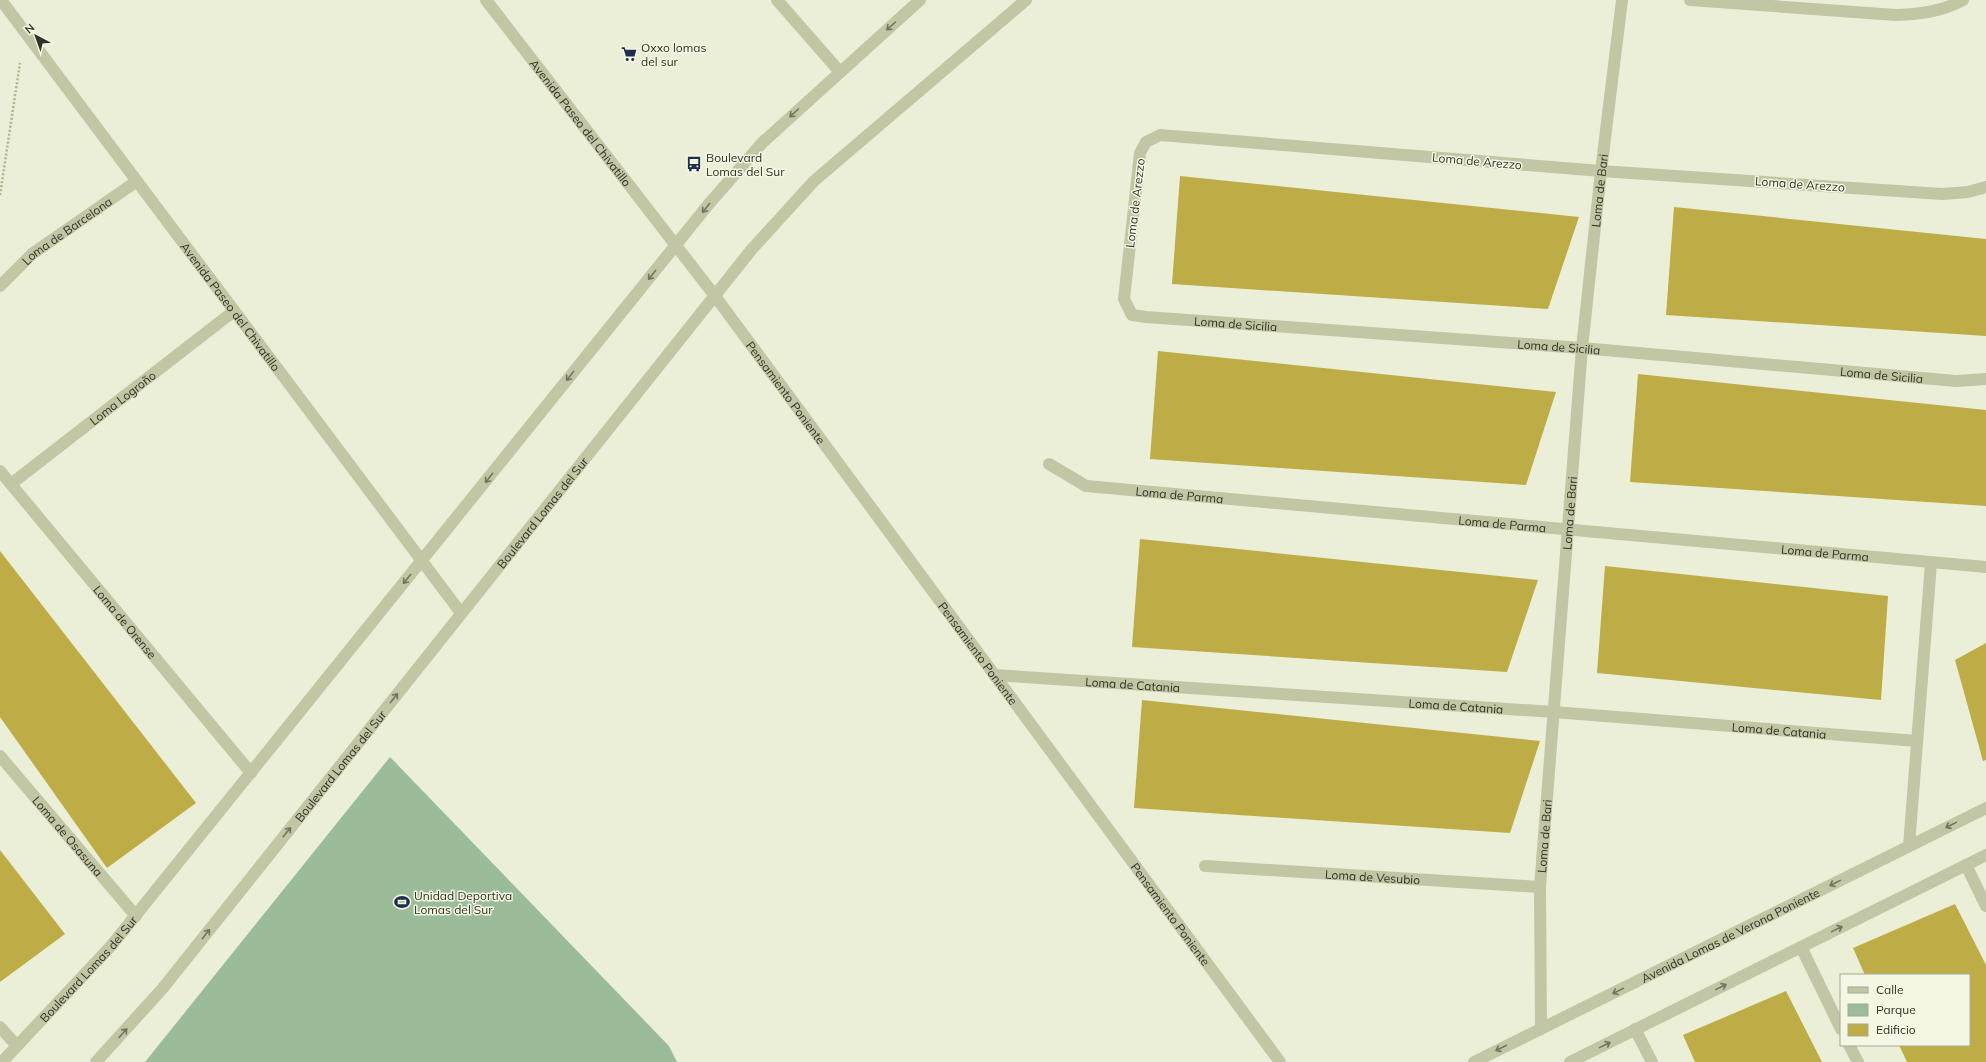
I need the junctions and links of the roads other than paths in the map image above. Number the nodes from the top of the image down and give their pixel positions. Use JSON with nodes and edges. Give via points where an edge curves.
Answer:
{"nodes":[{"id":1,"x":486,"y":0,"type":"edge"},
{"id":2,"x":777,"y":0,"type":"edge"},
{"id":3,"x":920,"y":0,"type":"edge"},
{"id":4,"x":1026,"y":0,"type":"edge"},
{"id":5,"x":1622,"y":0,"type":"edge"},
{"id":6,"x":1690,"y":0,"type":"edge"},
{"id":7,"x":1963,"y":0,"type":"edge"},
{"id":8,"x":2,"y":3,"type":"edge"},
{"id":9,"x":840,"y":72,"type":"junction"},
{"id":10,"x":1601,"y":171,"type":"junction"},
{"id":11,"x":137,"y":181,"type":"junction"},
{"id":12,"x":1986,"y":187,"type":"edge"},
{"id":13,"x":676,"y":245,"type":"junction"},
{"id":14,"x":0,"y":286,"type":"edge"},
{"id":15,"x":714,"y":296,"type":"junction"},
{"id":16,"x":234,"y":311,"type":"junction"},
{"id":17,"x":1132,"y":315,"type":"joint"},
{"id":18,"x":1582,"y":348,"type":"junction"},
{"id":19,"x":1986,"y":379,"type":"edge"},
{"id":20,"x":1049,"y":464,"type":"dead end"},
{"id":21,"x":0,"y":471,"type":"edge"},
{"id":22,"x":11,"y":484,"type":"junction"},
{"id":23,"x":1568,"y":529,"type":"junction"},
{"id":24,"x":422,"y":561,"type":"junction"},
{"id":25,"x":1931,"y":563,"type":"junction"},
{"id":26,"x":1986,"y":567,"type":"edge"},
{"id":27,"x":461,"y":613,"type":"junction"},
{"id":28,"x":994,"y":675,"type":"junction"},
{"id":29,"x":1554,"y":712,"type":"junction"},
{"id":30,"x":1917,"y":741,"type":"junction"},
{"id":31,"x":0,"y":756,"type":"edge"},
{"id":32,"x":251,"y":773,"type":"junction"},
{"id":33,"x":1986,"y":808,"type":"edge"},
{"id":34,"x":1909,"y":846,"type":"junction"},
{"id":35,"x":1986,"y":855,"type":"edge"},
{"id":36,"x":1966,"y":865,"type":"junction"},
{"id":37,"x":1205,"y":866,"type":"dead end"},
{"id":38,"x":1540,"y":887,"type":"junction"},
{"id":39,"x":1986,"y":906,"type":"edge"},
{"id":40,"x":136,"y":916,"type":"junction"},
{"id":41,"x":1800,"y":947,"type":"junction"},
{"id":42,"x":0,"y":1027,"type":"edge"},
{"id":43,"x":1840,"y":1027,"type":"edge"},
{"id":44,"x":1541,"y":1029,"type":"junction"},
{"id":45,"x":1635,"y":1029,"type":"junction"},
{"id":46,"x":17,"y":1046,"type":"junction"},
{"id":47,"x":1850,"y":1046,"type":"edge"},
{"id":48,"x":2,"y":1062,"type":"edge"},
{"id":49,"x":96,"y":1062,"type":"edge"},
{"id":50,"x":1280,"y":1062,"type":"edge"},
{"id":51,"x":1474,"y":1062,"type":"edge"},
{"id":52,"x":1570,"y":1062,"type":"edge"},
{"id":53,"x":1652,"y":1062,"type":"edge"},
{"id":54,"x":1858,"y":1062,"type":"edge"}],
"edges":[{"from":1,"to":13,"type":"street","name":"Avenida Paseo del Chivatillo"},
{"from":2,"to":9,"type":"street"},
{"from":3,"to":9,"type":"street","name":"Boulevard Lomas del Sur","one_way":true},
{"from":4,"to":15,"type":"street","name":"Boulevard Lomas del Sur","via":[[814,181],[752,249]]},
{"from":5,"to":10,"type":"street","name":"Loma de Bari"},
{"from":6,"to":7,"type":"street","via":[[1896,14],[1923,14],[1950,7]]},
{"from":8,"to":11,"type":"street","name":"Avenida Paseo del Chivatillo"},
{"from":9,"to":13,"type":"street","name":"Boulevard Lomas del Sur","one_way":true,"via":[[762,143]]},
{"from":10,"to":12,"type":"street","name":"Loma de Arezzo","via":[[1942,194],[1968,192]]},
{"from":10,"to":17,"type":"street","name":"Loma de Arezzo","via":[[1160,135],[1146,142],[1140,153],[1124,299]]},
{"from":10,"to":18,"type":"street","name":"Loma de Bari"},
{"from":11,"to":14,"type":"street","name":"Loma de Barcelona","via":[[32,254]]},
{"from":11,"to":16,"type":"street","name":"Avenida Paseo del Chivatillo"},
{"from":13,"to":15,"type":"street","name":"Pensamiento Poniente"},
{"from":13,"to":24,"type":"street","name":"Boulevard Lomas del Sur","one_way":true},
{"from":15,"to":27,"type":"street","name":"Boulevard Lomas del Sur"},
{"from":15,"to":28,"type":"street","name":"Pensamiento Poniente"},
{"from":16,"to":22,"type":"street","name":"Loma Logroño"},
{"from":16,"to":24,"type":"street","name":"Avenida Paseo del Chivatillo"},
{"from":17,"to":18,"type":"street","name":"Loma de Sicilia"},
{"from":18,"to":19,"type":"street","name":"Loma de Sicilia","via":[[1956,381]]},
{"from":18,"to":23,"type":"street","name":"Loma de Bari"},
{"from":20,"to":23,"type":"street","name":"Loma de Parma","via":[[1086,486]]},
{"from":21,"to":22,"type":"street","name":"Loma de Orense"},
{"from":22,"to":32,"type":"street","name":"Loma de Orense"},
{"from":23,"to":25,"type":"street","name":"Loma de Parma"},
{"from":23,"to":29,"type":"street","name":"Loma de Bari"},
{"from":24,"to":27,"type":"street","name":"Avenida Paseo del Chivatillo"},
{"from":24,"to":32,"type":"street","name":"Boulevard Lomas del Sur","one_way":true},
{"from":25,"to":26,"type":"street","name":"Loma de Parma"},
{"from":25,"to":30,"type":"street"},
{"from":49,"to":27,"type":"street","name":"Boulevard Lomas del Sur","one_way":true,"via":[[163,988]]},
{"from":28,"to":29,"type":"street","name":"Loma de Catania"},
{"from":28,"to":50,"type":"street","name":"Pensamiento Poniente"},
{"from":29,"to":30,"type":"street","name":"Loma de Catania"},
{"from":29,"to":38,"type":"street","name":"Loma de Bari"},
{"from":30,"to":34,"type":"street"},
{"from":31,"to":40,"type":"street","name":"Loma de Osasuna"},
{"from":32,"to":40,"type":"street","name":"Boulevard Lomas del Sur"},
{"from":33,"to":34,"type":"street","name":"Avenida Lomas de Verona Poniente","one_way":true},
{"from":34,"to":44,"type":"street","name":"Avenida Lomas de Verona Poniente","one_way":true},
{"from":35,"to":36,"type":"street"},
{"from":36,"to":39,"type":"street"},
{"from":41,"to":36,"type":"street","one_way":true},
{"from":37,"to":38,"type":"street","name":"Loma de Vesubio"},
{"from":38,"to":44,"type":"street","name":"Loma de Bari"},
{"from":40,"to":46,"type":"street","name":"Boulevard Lomas del Sur"},
{"from":41,"to":43,"type":"street"},
{"from":45,"to":41,"type":"street","one_way":true},
{"from":42,"to":46,"type":"street"},
{"from":44,"to":51,"type":"street","name":"Avenida Lomas de Verona Poniente","one_way":true},
{"from":52,"to":45,"type":"street","one_way":true},
{"from":45,"to":53,"type":"street"},
{"from":46,"to":48,"type":"street","name":"Boulevard Lomas del Sur"},
{"from":47,"to":54,"type":"street"}]}
